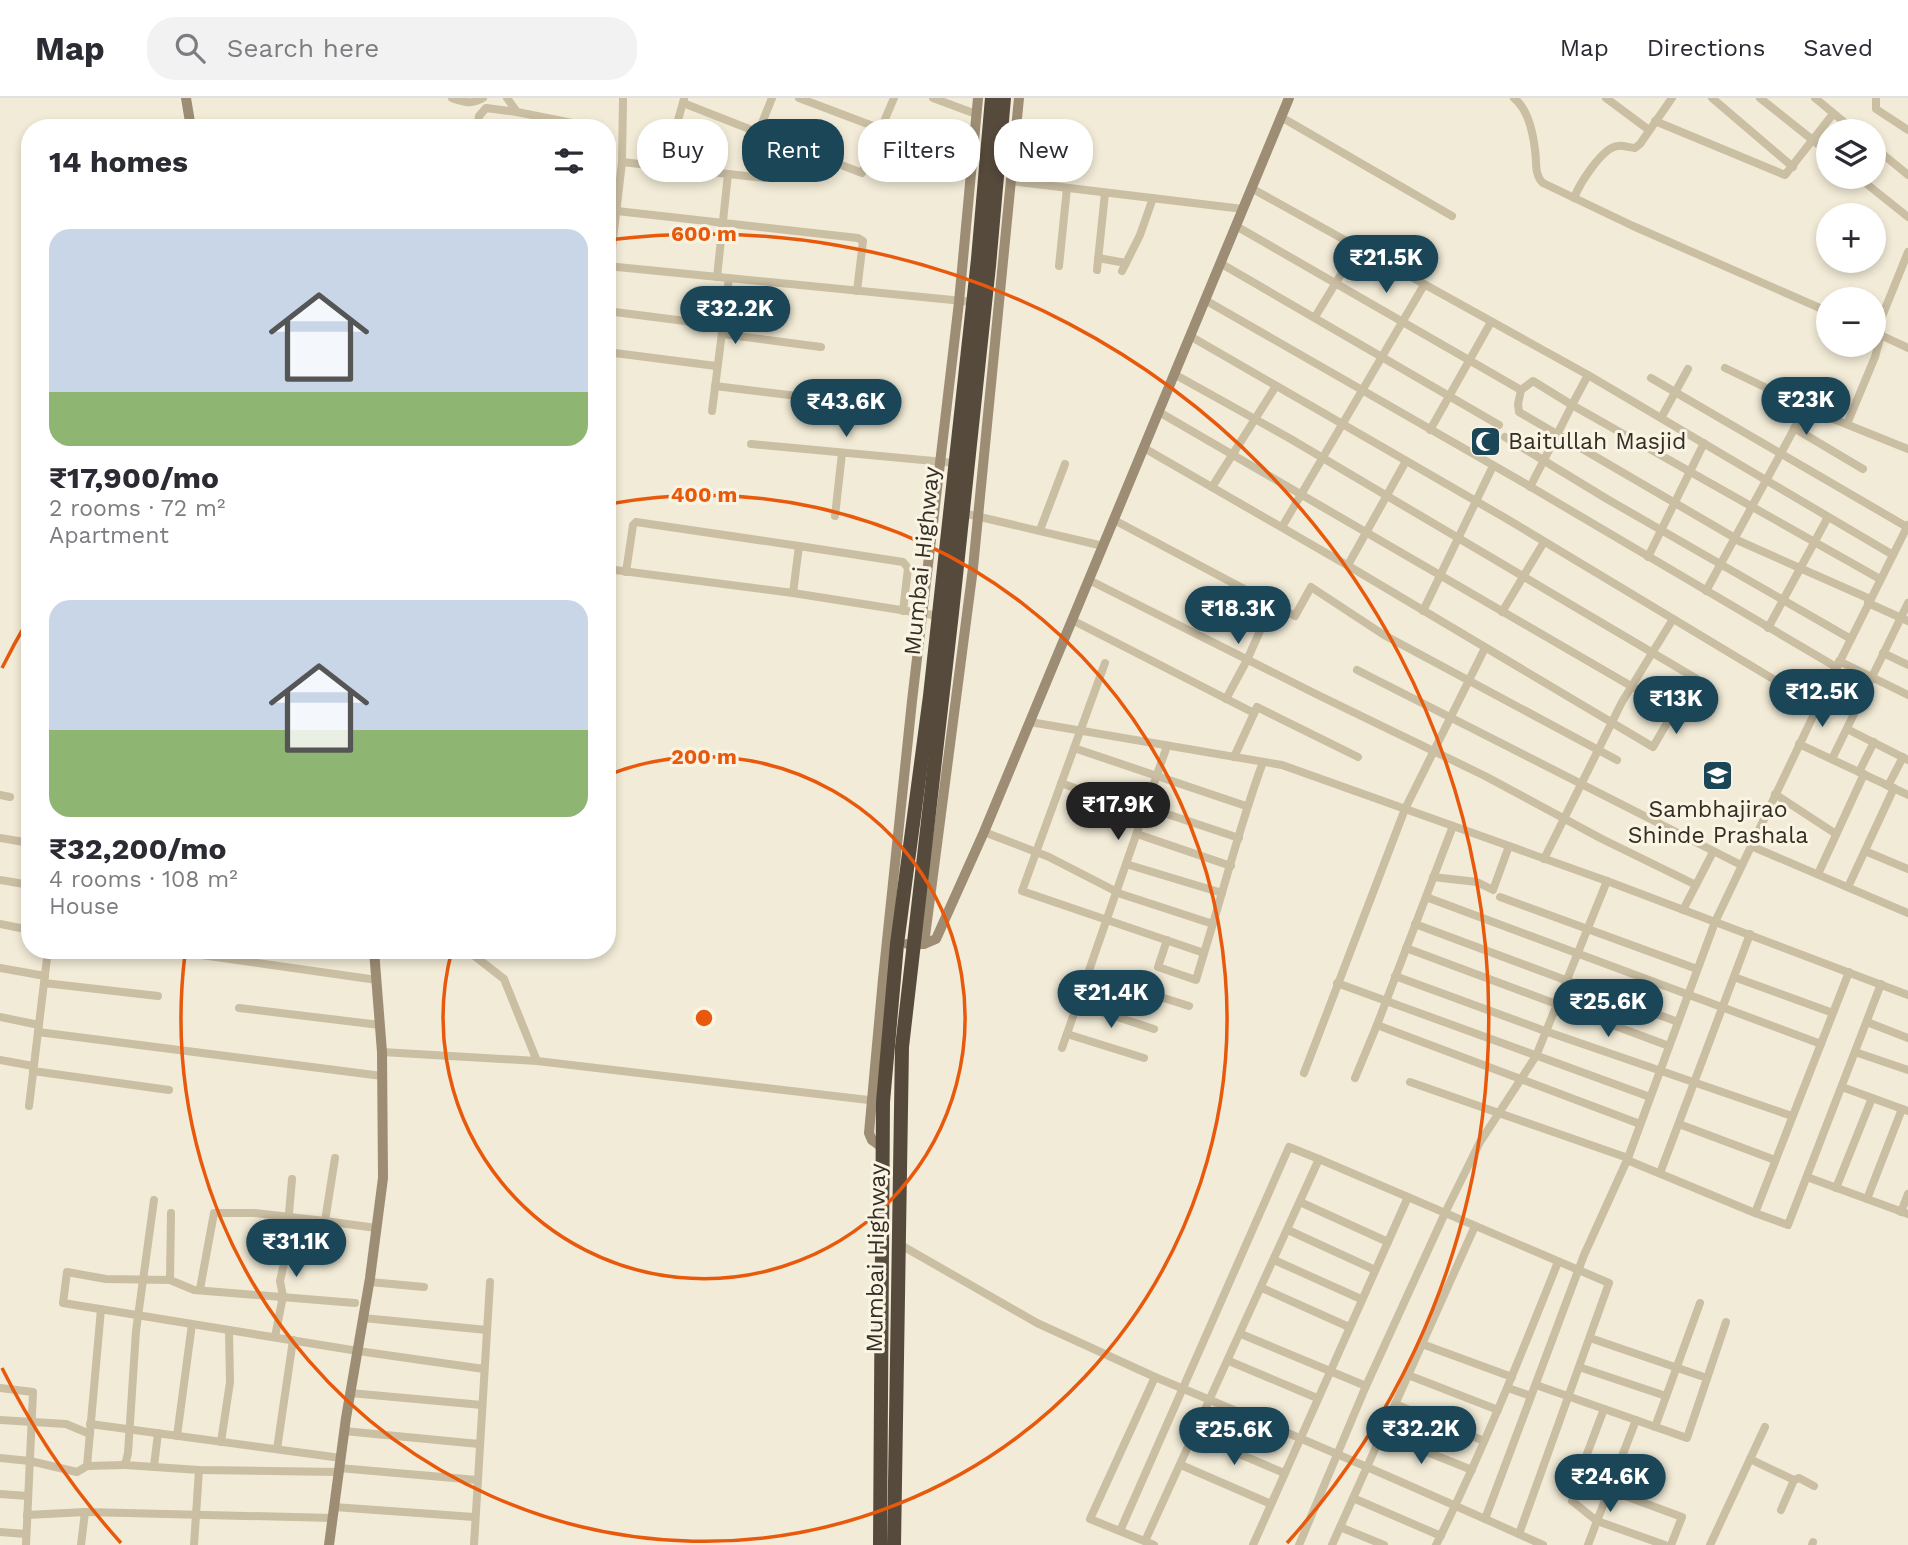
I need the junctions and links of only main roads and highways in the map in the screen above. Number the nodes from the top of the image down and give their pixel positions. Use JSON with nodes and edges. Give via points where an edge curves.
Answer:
{"nodes":[{"id":1,"x":990,"y":98,"type":"edge"},
{"id":2,"x":880,"y":1545,"type":"edge"},
{"id":3,"x":894,"y":1545,"type":"edge"}],
"edges":[{"from":1,"to":2,"type":"highway","name":"Mumbai Highway","via":[[966,302],[939,616],[892,943],[877,1101],[883,1148]]},
{"from":1,"to":3,"type":"highway","name":"Mumbai Highway","via":[[989,266],[971,514],[917,914],[919,945],[910,973],[902,1047]]}]}
